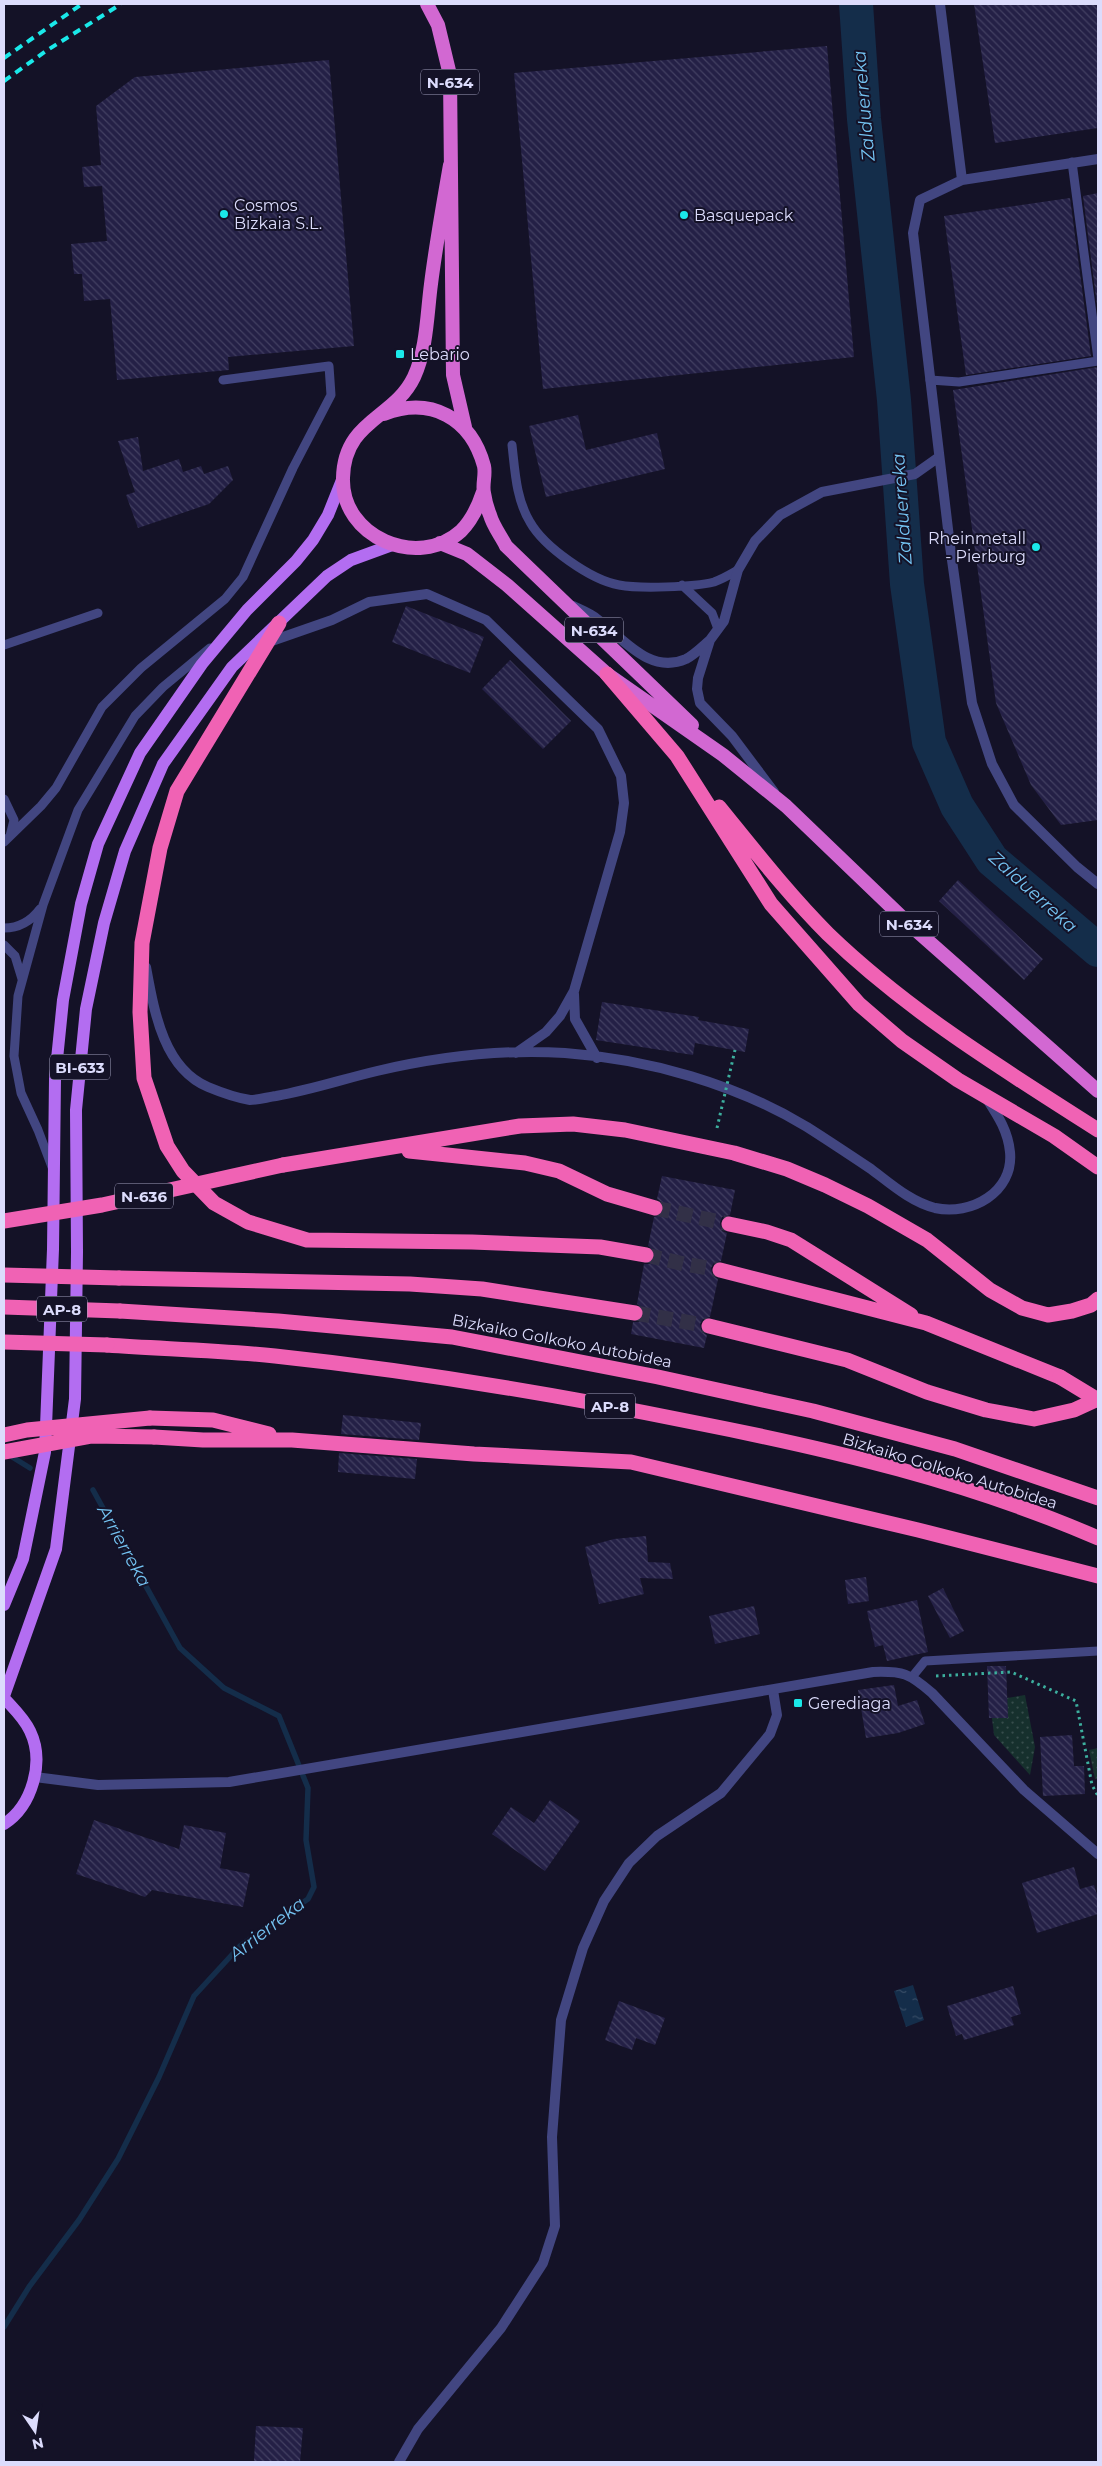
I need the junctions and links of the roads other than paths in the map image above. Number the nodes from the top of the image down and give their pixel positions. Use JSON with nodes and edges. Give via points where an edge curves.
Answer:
{"nodes":[{"id":1,"x":428,"y":4,"type":"edge"},
{"id":2,"x":940,"y":4,"type":"edge"},
{"id":3,"x":1098,"y":158,"type":"edge"},
{"id":4,"x":1072,"y":162,"type":"junction"},
{"id":5,"x":450,"y":165,"type":"junction"},
{"id":6,"x":962,"y":180,"type":"junction"},
{"id":7,"x":1098,"y":360,"type":"edge"},
{"id":8,"x":223,"y":380,"type":"dead end"},
{"id":9,"x":930,"y":380,"type":"junction"},
{"id":10,"x":378,"y":416,"type":"junction"},
{"id":11,"x":464,"y":428,"type":"junction"},
{"id":12,"x":512,"y":445,"type":"dead end"},
{"id":13,"x":939,"y":457,"type":"junction"},
{"id":14,"x":342,"y":480,"type":"junction"},
{"id":15,"x":484,"y":492,"type":"junction"},
{"id":16,"x":440,"y":543,"type":"junction"},
{"id":17,"x":392,"y":545,"type":"junction"},
{"id":18,"x":738,"y":570,"type":"junction"},
{"id":19,"x":682,"y":585,"type":"junction"},
{"id":20,"x":564,"y":601,"type":"junction"},
{"id":21,"x":98,"y":613,"type":"dead end"},
{"id":22,"x":279,"y":623,"type":"junction"},
{"id":23,"x":718,"y":629,"type":"junction"},
{"id":24,"x":225,"y":636,"type":"junction"},
{"id":25,"x":710,"y":640,"type":"junction"},
{"id":26,"x":266,"y":643,"type":"junction"},
{"id":27,"x":4,"y":644,"type":"edge"},
{"id":28,"x":607,"y":674,"type":"junction"},
{"id":29,"x":723,"y":755,"type":"junction"},
{"id":30,"x":677,"y":756,"type":"junction"},
{"id":31,"x":4,"y":799,"type":"edge"},
{"id":32,"x":786,"y":806,"type":"junction"},
{"id":33,"x":7,"y":839,"type":"edge"},
{"id":34,"x":1098,"y":884,"type":"edge"},
{"id":35,"x":43,"y":905,"type":"junction"},
{"id":36,"x":4,"y":928,"type":"edge"},
{"id":37,"x":142,"y":943,"type":"junction"},
{"id":38,"x":4,"y":945,"type":"edge"},
{"id":39,"x":23,"y":981,"type":"junction"},
{"id":40,"x":574,"y":991,"type":"junction"},
{"id":41,"x":516,"y":1053,"type":"junction"},
{"id":42,"x":597,"y":1058,"type":"junction"},
{"id":43,"x":1098,"y":1090,"type":"edge"},
{"id":44,"x":986,"y":1098,"type":"junction"},
{"id":45,"x":1098,"y":1130,"type":"edge"},
{"id":46,"x":360,"y":1152,"type":"junction"},
{"id":47,"x":1098,"y":1167,"type":"edge"},
{"id":48,"x":54,"y":1172,"type":"junction"},
{"id":49,"x":655,"y":1208,"type":"tunnel mouth"},
{"id":50,"x":4,"y":1221,"type":"edge"},
{"id":51,"x":729,"y":1224,"type":"tunnel mouth"},
{"id":52,"x":646,"y":1255,"type":"tunnel mouth"},
{"id":53,"x":720,"y":1270,"type":"tunnel mouth"},
{"id":54,"x":4,"y":1275,"type":"edge"},
{"id":55,"x":1098,"y":1300,"type":"edge"},
{"id":56,"x":4,"y":1307,"type":"edge"},
{"id":57,"x":635,"y":1313,"type":"tunnel mouth"},
{"id":58,"x":926,"y":1323,"type":"junction"},
{"id":59,"x":708,"y":1326,"type":"tunnel mouth"},
{"id":60,"x":4,"y":1342,"type":"edge"},
{"id":61,"x":1098,"y":1399,"type":"edge"},
{"id":62,"x":4,"y":1435,"type":"edge"},
{"id":63,"x":292,"y":1440,"type":"junction"},
{"id":64,"x":4,"y":1452,"type":"edge"},
{"id":65,"x":1098,"y":1498,"type":"edge"},
{"id":66,"x":1098,"y":1538,"type":"edge"},
{"id":67,"x":1098,"y":1576,"type":"edge"},
{"id":68,"x":4,"y":1604,"type":"edge"},
{"id":69,"x":1098,"y":1650,"type":"edge"},
{"id":70,"x":912,"y":1677,"type":"junction"},
{"id":71,"x":773,"y":1690,"type":"junction"},
{"id":72,"x":4,"y":1697,"type":"edge"},
{"id":73,"x":35,"y":1777,"type":"junction"},
{"id":74,"x":4,"y":1824,"type":"edge"},
{"id":75,"x":1098,"y":1854,"type":"edge"},
{"id":76,"x":399,"y":2462,"type":"edge"}],
"edges":[{"from":1,"to":5,"type":"highway","number":"N-634","via":[[438,25],[450,75]]},
{"from":2,"to":6,"type":"street"},
{"from":3,"to":4,"type":"street"},
{"from":4,"to":6,"type":"street"},
{"from":4,"to":7,"type":"lane"},
{"from":5,"to":10,"type":"highway","number":"N-634","via":[[419,364],[404,392]]},
{"from":5,"to":11,"type":"highway","number":"N-634","via":[[453,375]]},
{"from":6,"to":9,"type":"street","via":[[920,200],[913,233]]},
{"from":7,"to":9,"type":"lane","via":[[959,382]]},
{"from":8,"to":33,"type":"lane","via":[[329,366],[331,395],[243,577],[225,599],[141,668],[102,708],[56,788]]},
{"from":9,"to":13,"type":"street"},
{"from":10,"to":11,"type":"highway","number":"N-634","via":[[400,408],[424,407],[446,414]]},
{"from":10,"to":14,"type":"highway","number":"N-634","via":[[363,427],[351,443],[344,461]]},
{"from":11,"to":15,"type":"highway","number":"N-634","via":[[478,447],[484,469]]},
{"from":12,"to":19,"type":"lane","via":[[520,503],[530,524],[543,539],[592,575],[618,585]]},
{"from":13,"to":18,"type":"street","via":[[915,474],[822,492],[780,515],[756,540]]},
{"from":13,"to":34,"type":"street","via":[[972,703],[992,764],[1014,805]]},
{"from":14,"to":17,"type":"highway","number":"N-634","via":[[346,501],[357,520],[372,536]]},
{"from":14,"to":24,"type":"main road","number":"BI-633","via":[[313,540]]},
{"from":15,"to":16,"type":"highway","number":"N-634","via":[[475,514],[460,531]]},
{"from":15,"to":20,"type":"highway","number":"N-634","via":[[490,518],[506,546]]},
{"from":16,"to":17,"type":"highway","number":"N-634","via":[[416,549]]},
{"from":16,"to":28,"type":"highway","number":"N-634","via":[[467,554],[507,585]]},
{"from":17,"to":22,"type":"main road","number":"BI-633","via":[[351,560],[326,576]]},
{"from":18,"to":19,"type":"lane","via":[[716,581]]},
{"from":18,"to":23,"type":"street","via":[[724,621]]},
{"from":19,"to":23,"type":"lane","via":[[712,613]]},
{"from":20,"to":25,"type":"street","via":[[596,617],[652,661],[670,663],[687,658]]},
{"from":20,"to":29,"type":"highway","number":"N-634"},
{"from":21,"to":27,"type":"lane"},
{"from":22,"to":26,"type":"highway"},
{"from":22,"to":72,"type":"main road","number":"BI-633","via":[[232,666],[163,764],[125,851],[104,923],[86,1009],[76,1110],[75,1399],[56,1549]]},
{"from":23,"to":25,"type":"street"},
{"from":24,"to":35,"type":"lane","via":[[163,687],[135,716],[78,810]]},
{"from":24,"to":48,"type":"main road","number":"BI-633","via":[[140,752],[98,844],[81,904],[63,1000],[55,1079]]},
{"from":25,"to":32,"type":"street","via":[[698,678],[700,703],[732,736]]},
{"from":26,"to":37,"type":"highway","via":[[177,792],[160,848]]},
{"from":26,"to":40,"type":"street","via":[[332,620],[369,602],[427,594],[486,620],[598,729],[621,776],[624,803],[620,832]]},
{"from":28,"to":29,"type":"highway","number":"N-634"},
{"from":28,"to":30,"type":"highway"},
{"from":29,"to":32,"type":"highway","number":"N-634"},
{"from":30,"to":44,"type":"highway","via":[[771,904],[859,1004],[902,1041]]},
{"from":30,"to":45,"type":"highway","via":[[787,889],[829,934],[919,1012],[1029,1088]]},
{"from":31,"to":33,"type":"lane","via":[[14,820]]},
{"from":32,"to":43,"type":"highway","number":"N-634","via":[[909,924]]},
{"from":35,"to":36,"type":"lane","via":[[33,918],[18,926]]},
{"from":35,"to":39,"type":"lane"},
{"from":37,"to":41,"type":"street","via":[[158,1026],[180,1068],[206,1086],[251,1100],[307,1091],[377,1071],[487,1053]]},
{"from":37,"to":52,"type":"highway","via":[[140,1012],[144,1078],[166,1146],[183,1171],[214,1203],[248,1222],[307,1240],[600,1247]]},
{"from":38,"to":39,"type":"lane","via":[[15,956]]},
{"from":39,"to":48,"type":"lane","via":[[18,996],[14,1056],[20,1093]]},
{"from":40,"to":41,"type":"street","via":[[560,1016],[546,1032]]},
{"from":40,"to":42,"type":"street","via":[[575,1019]]},
{"from":41,"to":42,"type":"street"},
{"from":42,"to":44,"type":"street","via":[[632,1062],[687,1076],[746,1097],[804,1126],[912,1199],[937,1208],[964,1209],[982,1203],[996,1193],[1005,1178],[1011,1156],[1008,1138],[1002,1121]]},
{"from":44,"to":47,"type":"highway","via":[[1054,1136]]},
{"from":46,"to":49,"type":"highway","via":[[414,1150],[525,1163],[559,1171],[607,1194]]},
{"from":46,"to":50,"type":"highway","number":"N-636","bridge":true,"via":[[283,1165],[102,1205]]},
{"from":46,"to":55,"type":"highway","via":[[520,1126],[574,1124],[626,1130],[734,1153],[787,1168],[825,1185],[927,1240],[990,1290],[1022,1308],[1048,1315],[1091,1305]]},
{"from":48,"to":68,"type":"main road","number":"BI-633","via":[[45,1452],[23,1559]]},
{"from":51,"to":58,"type":"highway","via":[[791,1240]]},
{"from":53,"to":58,"type":"highway"},
{"from":54,"to":57,"type":"highway","bridge":true,"via":[[410,1284],[482,1289]]},
{"from":56,"to":65,"type":"highway","name":"Bizkaiko Golkoko Autobidea","number":"AP-8","bridge":true,"via":[[278,1321],[452,1338],[813,1411],[946,1446]]},
{"from":58,"to":61,"type":"highway","bridge":true,"via":[[1060,1377]]},
{"from":59,"to":61,"type":"highway","via":[[846,1360],[986,1410],[1034,1419],[1074,1410]]},
{"from":60,"to":66,"type":"highway","name":"Bizkaiko Golkoko Autobidea","number":"AP-8","bridge":true,"via":[[273,1356],[437,1377],[619,1407],[778,1439],[888,1467],[983,1496]]},
{"from":62,"to":63,"type":"highway","bridge":true,"via":[[150,1418],[213,1420]]},
{"from":63,"to":64,"type":"highway","bridge":true,"via":[[91,1436]]},
{"from":63,"to":67,"type":"highway","via":[[631,1462]]},
{"from":69,"to":70,"type":"lane","via":[[925,1661]]},
{"from":70,"to":71,"type":"street","via":[[898,1671],[872,1672]]},
{"from":70,"to":75,"type":"street","via":[[932,1693],[1024,1790]]},
{"from":71,"to":73,"type":"street","via":[[229,1782],[98,1784]]},
{"from":71,"to":76,"type":"street","via":[[777,1716],[770,1734],[721,1793],[657,1836],[629,1863],[604,1901],[583,1948],[562,2020],[552,2137],[555,2226],[543,2263],[501,2328],[418,2429]]},
{"from":72,"to":73,"type":"main road","number":"BI-633","via":[[20,1713],[31,1733],[36,1755]]},
{"from":73,"to":74,"type":"main road","number":"BI-633","via":[[26,1800]]}]}
